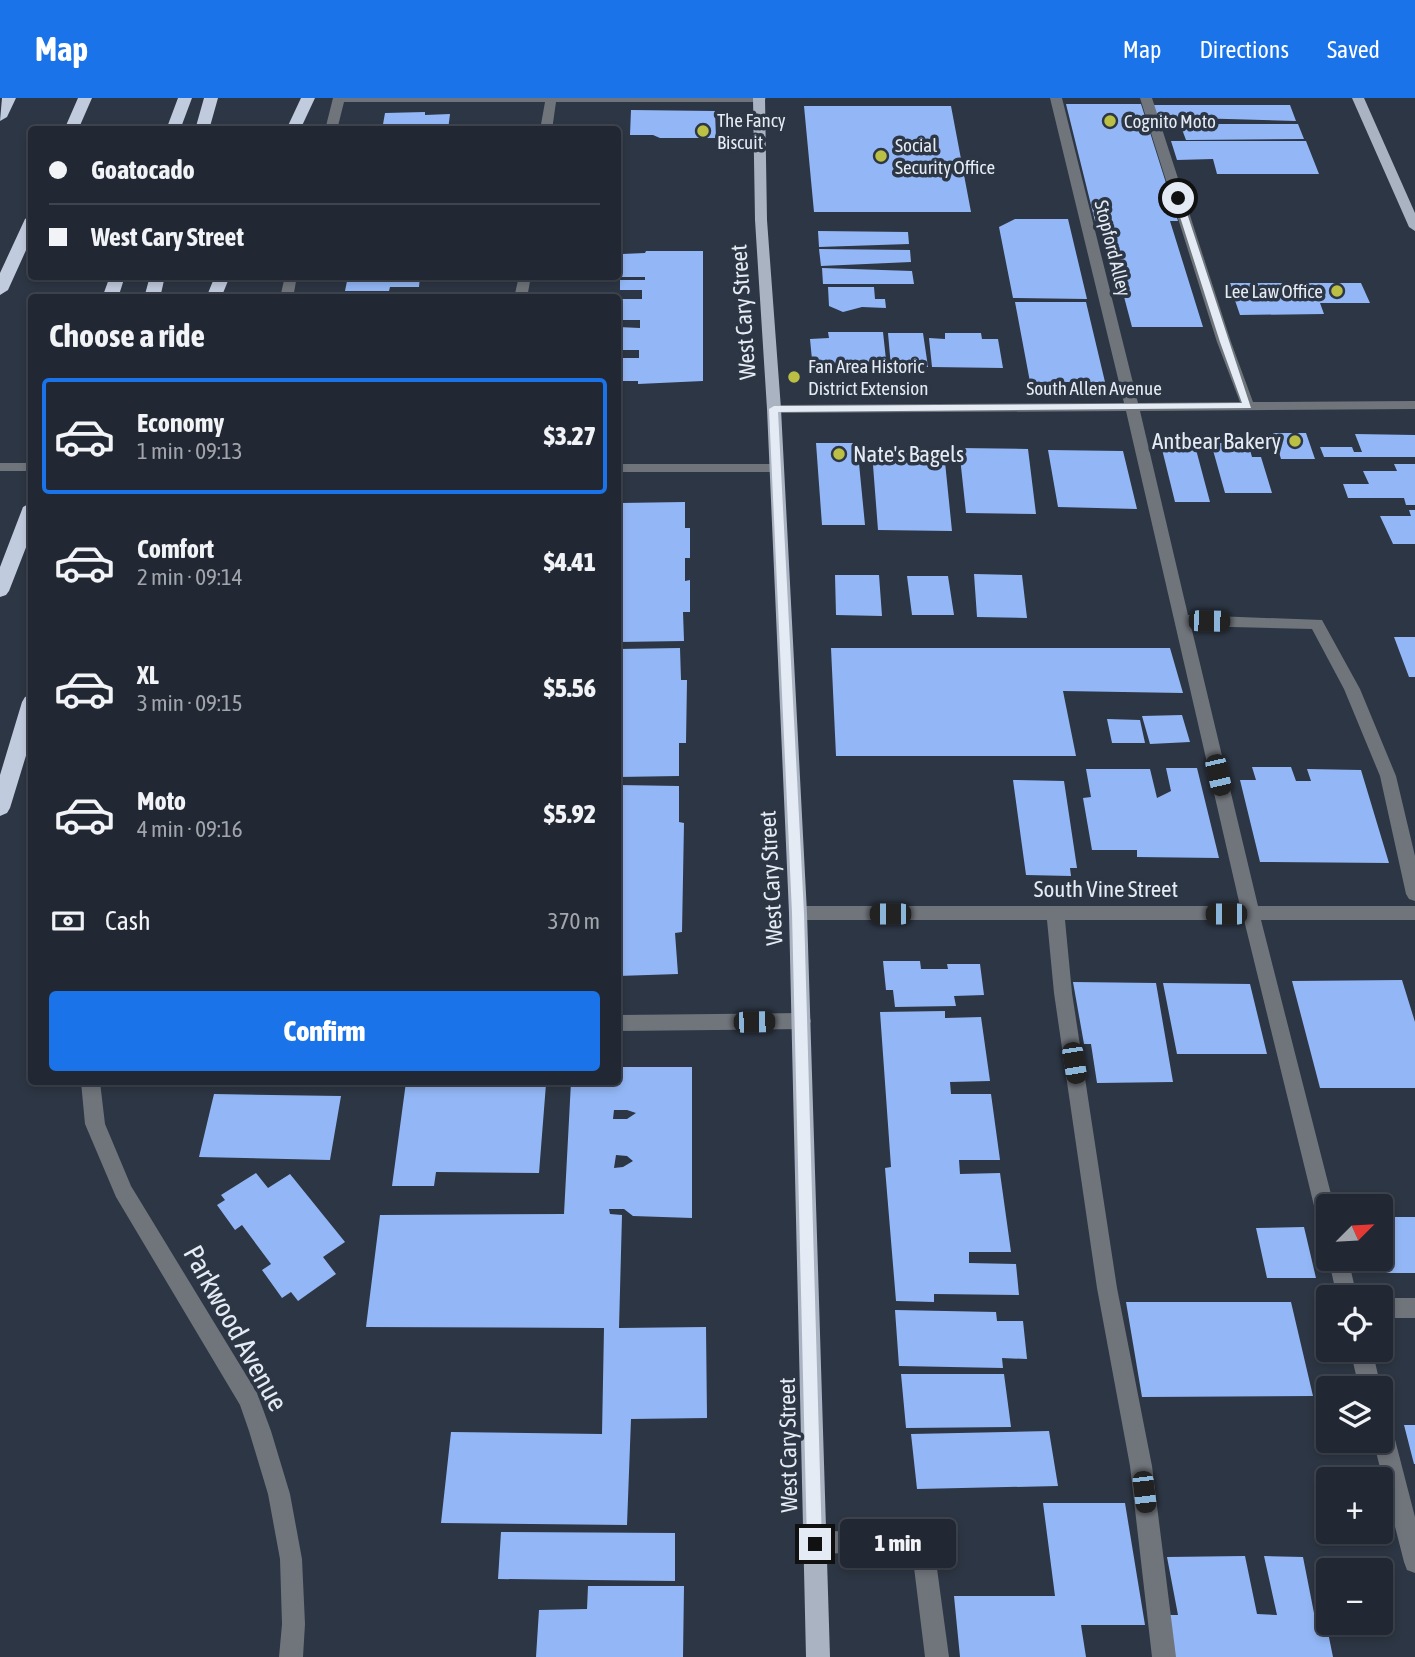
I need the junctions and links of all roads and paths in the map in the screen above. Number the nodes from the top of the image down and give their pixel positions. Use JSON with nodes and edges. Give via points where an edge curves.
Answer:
{"nodes":[{"id":1,"x":9,"y":98,"type":"edge"},
{"id":2,"x":85,"y":98,"type":"edge"},
{"id":3,"x":184,"y":98,"type":"edge"},
{"id":4,"x":211,"y":98,"type":"edge"},
{"id":5,"x":308,"y":98,"type":"edge"},
{"id":6,"x":760,"y":98,"type":"edge"},
{"id":7,"x":1056,"y":98,"type":"edge"},
{"id":8,"x":1146,"y":98,"type":"edge"},
{"id":9,"x":1358,"y":98,"type":"edge"},
{"id":10,"x":339,"y":99,"type":"edge"},
{"id":11,"x":551,"y":99,"type":"edge"},
{"id":12,"x":0,"y":117,"type":"edge"},
{"id":13,"x":73,"y":126,"type":"edge"},
{"id":14,"x":174,"y":126,"type":"edge"},
{"id":15,"x":203,"y":126,"type":"edge"},
{"id":16,"x":295,"y":126,"type":"edge"},
{"id":17,"x":332,"y":126,"type":"edge"},
{"id":18,"x":547,"y":126,"type":"edge"},
{"id":19,"x":1415,"y":227,"type":"edge"},
{"id":20,"x":28,"y":228,"type":"edge"},
{"id":21,"x":0,"y":290,"type":"edge"},
{"id":22,"x":1415,"y":405,"type":"edge"},
{"id":23,"x":1248,"y":406,"type":"junction"},
{"id":24,"x":1132,"y":407,"type":"junction"},
{"id":25,"x":774,"y":409,"type":"junction"},
{"id":26,"x":0,"y":467,"type":"edge"},
{"id":27,"x":28,"y":467,"type":"edge"},
{"id":28,"x":621,"y":468,"type":"edge"},
{"id":29,"x":775,"y":468,"type":"junction"},
{"id":30,"x":28,"y":518,"type":"edge"},
{"id":31,"x":0,"y":591,"type":"edge"},
{"id":32,"x":1182,"y":620,"type":"junction"},
{"id":33,"x":28,"y":715,"type":"edge"},
{"id":34,"x":28,"y":738,"type":"edge"},
{"id":35,"x":0,"y":807,"type":"edge"},
{"id":36,"x":1415,"y":894,"type":"edge"},
{"id":37,"x":798,"y":913,"type":"junction"},
{"id":38,"x":1055,"y":914,"type":"junction"},
{"id":39,"x":1251,"y":914,"type":"junction"},
{"id":40,"x":1415,"y":914,"type":"edge"},
{"id":41,"x":802,"y":1021,"type":"junction"},
{"id":42,"x":621,"y":1023,"type":"edge"},
{"id":43,"x":90,"y":1085,"type":"edge"},
{"id":44,"x":1321,"y":1194,"type":"edge"},
{"id":45,"x":1393,"y":1308,"type":"edge"},
{"id":46,"x":1415,"y":1308,"type":"edge"},
{"id":47,"x":1387,"y":1453,"type":"edge"},
{"id":48,"x":815,"y":1544,"type":"junction"},
{"id":49,"x":1415,"y":1563,"type":"edge"},
{"id":50,"x":291,"y":1657,"type":"edge"},
{"id":51,"x":818,"y":1657,"type":"edge"},
{"id":52,"x":937,"y":1657,"type":"edge"},
{"id":53,"x":1164,"y":1657,"type":"edge"}],
"edges":[{"from":1,"to":12,"type":"highway"},
{"from":2,"to":13,"type":"highway"},
{"from":3,"to":14,"type":"highway"},
{"from":4,"to":15,"type":"highway"},
{"from":5,"to":16,"type":"highway"},
{"from":6,"to":11,"type":"street"},
{"from":6,"to":25,"type":"main road","name":"West Cary Street","via":[[761,220]]},
{"from":7,"to":24,"type":"street","name":"Stopford Alley"},
{"from":8,"to":23,"type":"street"},
{"from":9,"to":19,"type":"main road"},
{"from":10,"to":11,"type":"street"},
{"from":10,"to":17,"type":"street"},
{"from":11,"to":18,"type":"street"},
{"from":20,"to":21,"type":"highway"},
{"from":22,"to":23,"type":"street","name":"South Allen Avenue"},
{"from":23,"to":24,"type":"street","name":"South Allen Avenue"},
{"from":24,"to":25,"type":"street","name":"South Allen Avenue"},
{"from":24,"to":32,"type":"street","name":"Stopford Alley"},
{"from":25,"to":29,"type":"main road","name":"West Cary Street"},
{"from":26,"to":27,"type":"street"},
{"from":28,"to":29,"type":"street"},
{"from":29,"to":37,"type":"main road","name":"West Cary Street"},
{"from":30,"to":31,"type":"highway"},
{"from":32,"to":36,"type":"street","via":[[1317,624],[1352,689],[1388,776]]},
{"from":32,"to":39,"type":"street","name":"Stopford Alley"},
{"from":33,"to":35,"type":"highway"},
{"from":34,"to":35,"type":"highway"},
{"from":37,"to":38,"type":"street","name":"South Vine Street"},
{"from":37,"to":41,"type":"main road","name":"West Cary Street"},
{"from":38,"to":39,"type":"street","name":"South Vine Street"},
{"from":38,"to":53,"type":"street","via":[[1107,1288],[1141,1466]]},
{"from":39,"to":40,"type":"street","name":"South Vine Street"},
{"from":39,"to":44,"type":"street","name":"Stopford Alley"},
{"from":41,"to":42,"type":"street"},
{"from":41,"to":48,"type":"main road","name":"West Cary Street"},
{"from":43,"to":50,"type":"street","name":"Parkwood Avenue","via":[[95,1124],[123,1191],[249,1400],[260,1429],[284,1511],[296,1616]]},
{"from":45,"to":46,"type":"street"},
{"from":47,"to":49,"type":"street"},
{"from":48,"to":51,"type":"main road","name":"West Cary Street"},
{"from":48,"to":52,"type":"street","via":[[922,1539]]}]}
